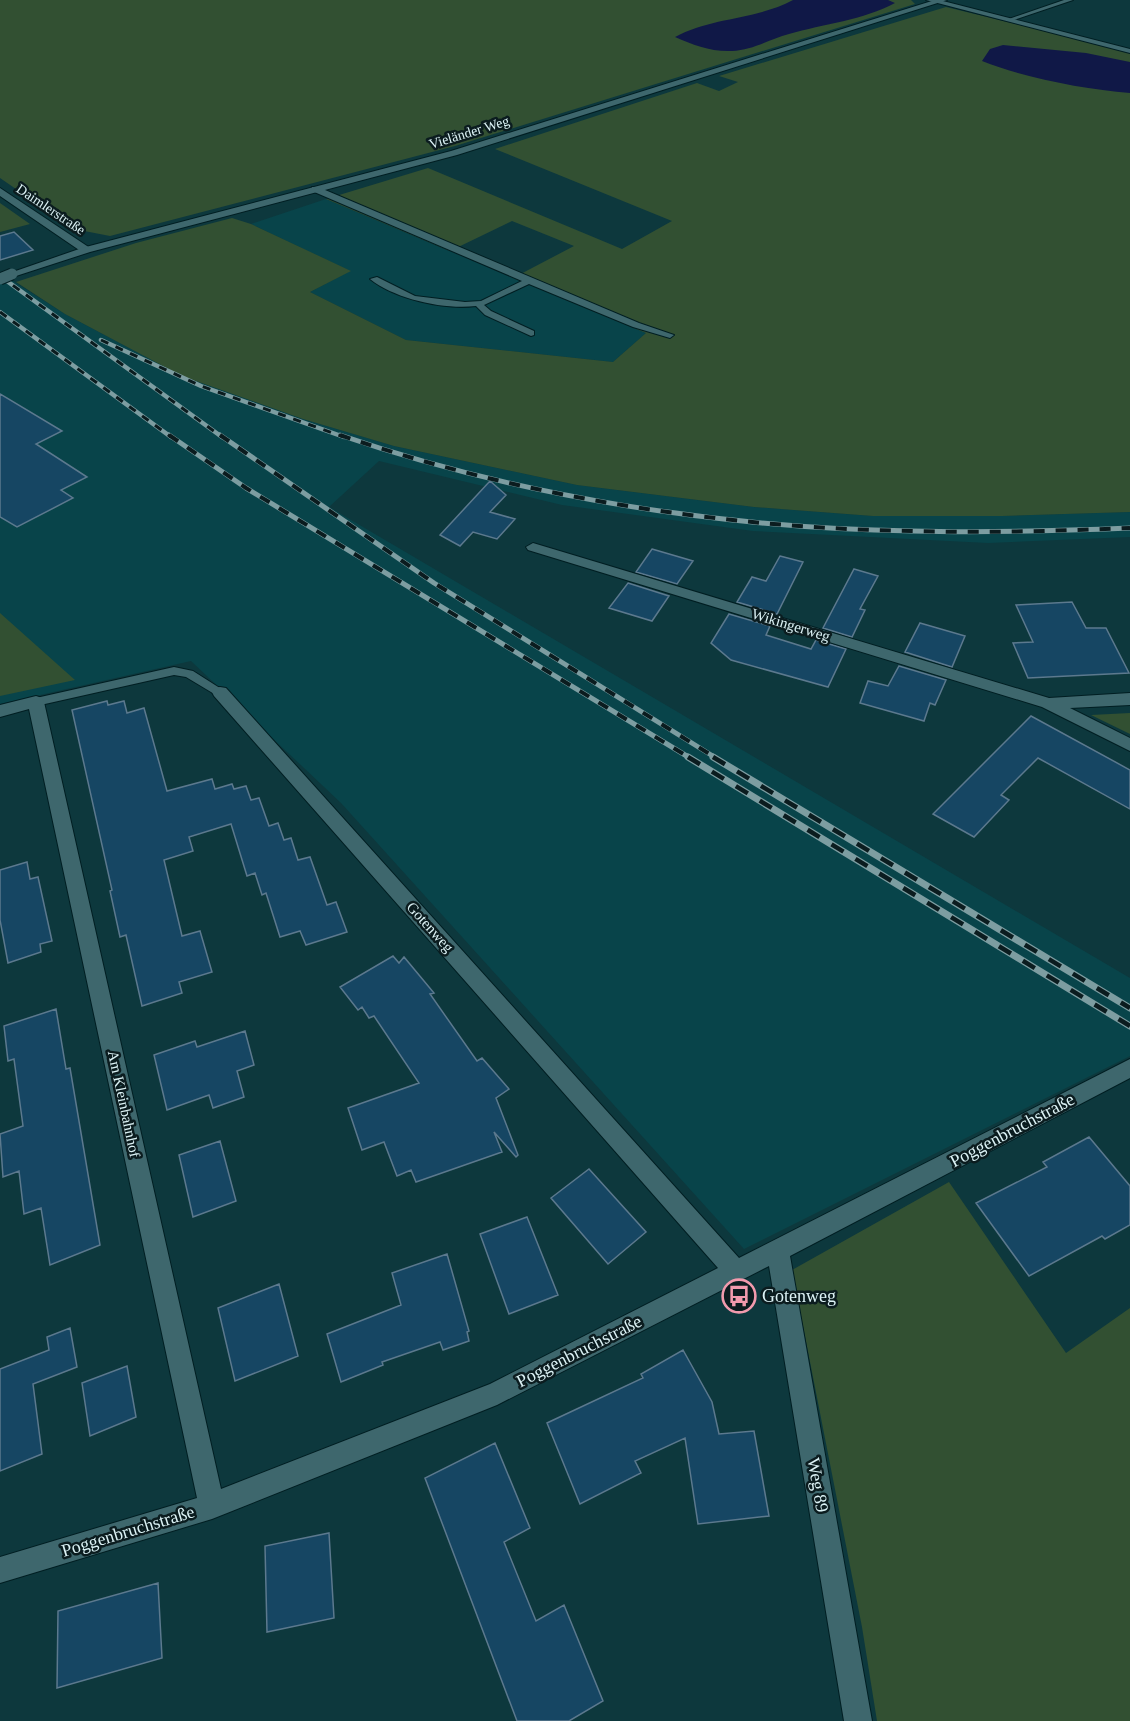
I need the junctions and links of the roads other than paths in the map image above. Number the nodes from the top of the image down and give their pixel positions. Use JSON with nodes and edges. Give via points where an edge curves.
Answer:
{"nodes":[{"id":1,"x":1070,"y":0,"type":"edge"},
{"id":2,"x":936,"y":1,"type":"edge"},
{"id":3,"x":1009,"y":20,"type":"junction"},
{"id":4,"x":1130,"y":51,"type":"edge"},
{"id":5,"x":315,"y":189,"type":"junction"},
{"id":6,"x":0,"y":191,"type":"edge"},
{"id":7,"x":86,"y":250,"type":"junction"},
{"id":8,"x":0,"y":279,"type":"edge"},
{"id":9,"x":374,"y":279,"type":"dead end"},
{"id":10,"x":529,"y":281,"type":"junction"},
{"id":11,"x":477,"y":304,"type":"junction"},
{"id":12,"x":531,"y":333,"type":"dead end"},
{"id":13,"x":670,"y":335,"type":"dead end"},
{"id":14,"x":533,"y":547,"type":"dead end"},
{"id":15,"x":220,"y":692,"type":"joint"},
{"id":16,"x":1130,"y":699,"type":"edge"},
{"id":17,"x":36,"y":702,"type":"junction"},
{"id":18,"x":1048,"y":703,"type":"junction"},
{"id":19,"x":0,"y":711,"type":"edge"},
{"id":20,"x":1130,"y":745,"type":"edge"},
{"id":21,"x":1130,"y":1068,"type":"edge"},
{"id":22,"x":778,"y":1250,"type":"junction"},
{"id":23,"x":736,"y":1271,"type":"junction"},
{"id":24,"x":212,"y":1506,"type":"junction"},
{"id":25,"x":0,"y":1570,"type":"edge"},
{"id":26,"x":858,"y":1721,"type":"edge"}],
"edges":[{"from":1,"to":3,"type":"lane"},
{"from":2,"to":3,"type":"street"},
{"from":2,"to":5,"type":"street","name":"Vieländer Weg","via":[[454,153]]},
{"from":3,"to":4,"type":"street"},
{"from":5,"to":7,"type":"street","name":"Vieländer Weg"},
{"from":5,"to":10,"type":"lane"},
{"from":6,"to":7,"type":"street","name":"Daimlerstraße"},
{"from":7,"to":8,"type":"street","name":"Vieländer Weg","bridge":true},
{"from":9,"to":11,"type":"lane","via":[[413,298]]},
{"from":10,"to":11,"type":"lane"},
{"from":10,"to":13,"type":"lane"},
{"from":11,"to":12,"type":"lane"},
{"from":14,"to":18,"type":"street","name":"Wikingerweg"},
{"from":15,"to":17,"type":"lane","via":[[189,674],[174,671]]},
{"from":15,"to":23,"type":"street","name":"Gotenweg"},
{"from":16,"to":18,"type":"street","name":"Wikingerweg"},
{"from":17,"to":19,"type":"street"},
{"from":17,"to":24,"type":"street","name":"Am Kleinbahnhof"},
{"from":18,"to":20,"type":"street","name":"Wikingerweg"},
{"from":21,"to":22,"type":"street","name":"Poggenbruchstraße"},
{"from":22,"to":23,"type":"street","name":"Poggenbruchstraße"},
{"from":22,"to":26,"type":"street","name":"Weg 89"},
{"from":23,"to":24,"type":"street","name":"Poggenbruchstraße","via":[[497,1393]]},
{"from":24,"to":25,"type":"street","name":"Poggenbruchstraße"}]}
